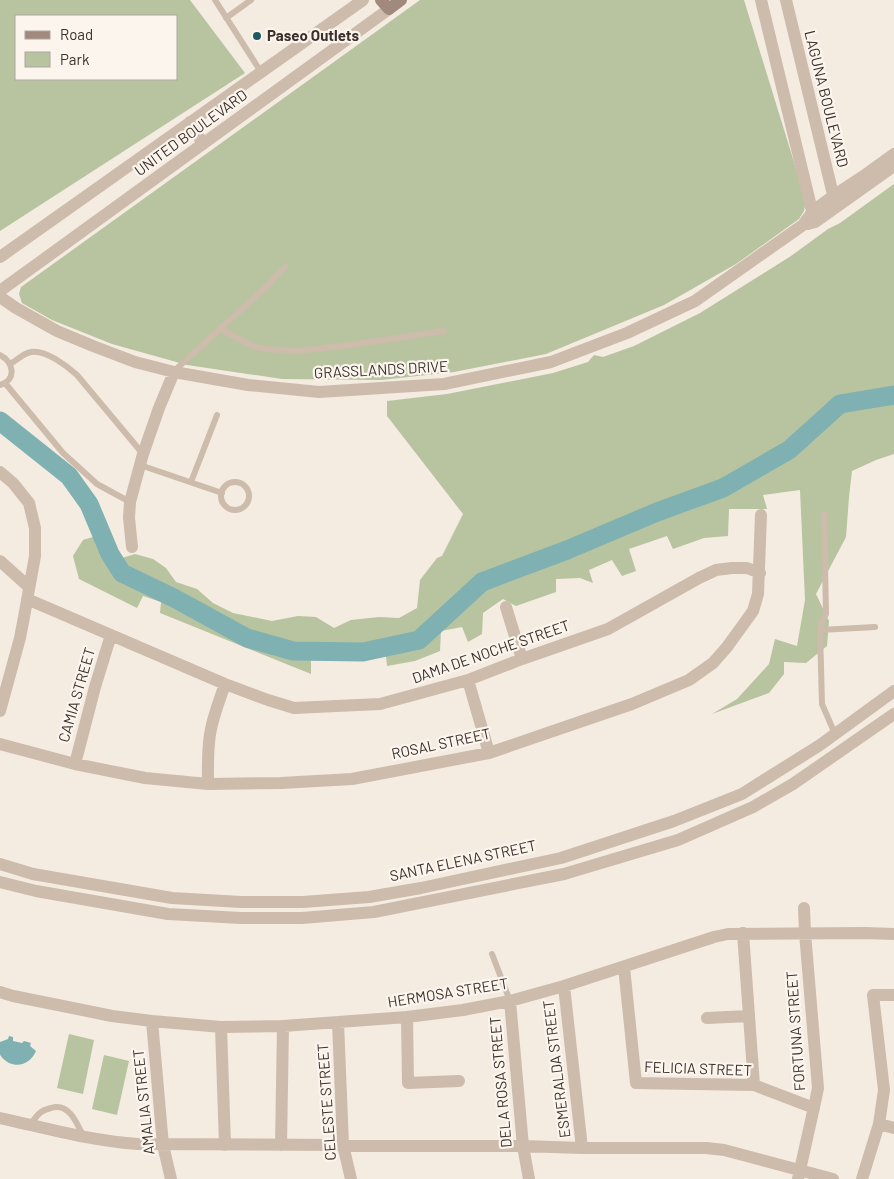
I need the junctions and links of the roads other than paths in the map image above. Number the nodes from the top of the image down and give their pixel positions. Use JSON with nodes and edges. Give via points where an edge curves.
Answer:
{"nodes":[{"id":1,"x":215,"y":0,"type":"edge"},
{"id":2,"x":252,"y":0,"type":"edge"},
{"id":3,"x":363,"y":0,"type":"edge"},
{"id":4,"x":401,"y":0,"type":"edge"},
{"id":5,"x":762,"y":0,"type":"edge"},
{"id":6,"x":786,"y":0,"type":"edge"},
{"id":7,"x":385,"y":5,"type":"edge"},
{"id":8,"x":226,"y":18,"type":"junction"},
{"id":9,"x":261,"y":72,"type":"junction"},
{"id":10,"x":190,"y":122,"type":"junction"},
{"id":11,"x":203,"y":144,"type":"junction"},
{"id":12,"x":894,"y":154,"type":"edge"},
{"id":13,"x":894,"y":166,"type":"edge"},
{"id":14,"x":834,"y":201,"type":"junction"},
{"id":15,"x":810,"y":219,"type":"junction"},
{"id":16,"x":0,"y":257,"type":"edge"},
{"id":17,"x":285,"y":267,"type":"dead end"},
{"id":18,"x":0,"y":291,"type":"edge"},
{"id":19,"x":0,"y":297,"type":"edge"},
{"id":20,"x":220,"y":329,"type":"junction"},
{"id":21,"x":444,"y":331,"type":"dead end"},
{"id":22,"x":0,"y":355,"type":"edge"},
{"id":23,"x":10,"y":364,"type":"junction"},
{"id":24,"x":174,"y":372,"type":"junction"},
{"id":25,"x":2,"y":384,"type":"edge"},
{"id":26,"x":217,"y":414,"type":"dead end"},
{"id":27,"x":141,"y":460,"type":"junction"},
{"id":28,"x":0,"y":472,"type":"edge"},
{"id":29,"x":191,"y":482,"type":"junction"},
{"id":30,"x":222,"y":493,"type":"junction"},
{"id":31,"x":130,"y":502,"type":"junction"},
{"id":32,"x":824,"y":514,"type":"dead end"},
{"id":33,"x":761,"y":515,"type":"dead end"},
{"id":34,"x":132,"y":547,"type":"dead end"},
{"id":35,"x":0,"y":561,"type":"edge"},
{"id":36,"x":760,"y":573,"type":"junction"},
{"id":37,"x":28,"y":593,"type":"junction"},
{"id":38,"x":506,"y":607,"type":"dead end"},
{"id":39,"x":875,"y":627,"type":"dead end"},
{"id":40,"x":820,"y":630,"type":"junction"},
{"id":41,"x":111,"y":635,"type":"junction"},
{"id":42,"x":522,"y":659,"type":"junction"},
{"id":43,"x":468,"y":680,"type":"junction"},
{"id":44,"x":225,"y":684,"type":"junction"},
{"id":45,"x":894,"y":691,"type":"edge"},
{"id":46,"x":0,"y":711,"type":"edge"},
{"id":47,"x":894,"y":714,"type":"edge"},
{"id":48,"x":835,"y":734,"type":"junction"},
{"id":49,"x":0,"y":744,"type":"edge"},
{"id":50,"x":489,"y":752,"type":"junction"},
{"id":51,"x":75,"y":764,"type":"junction"},
{"id":52,"x":208,"y":784,"type":"junction"},
{"id":53,"x":0,"y":864,"type":"edge"},
{"id":54,"x":0,"y":882,"type":"edge"},
{"id":55,"x":804,"y":908,"type":"dead end"},
{"id":56,"x":743,"y":933,"type":"junction"},
{"id":57,"x":804,"y":933,"type":"junction"},
{"id":58,"x":894,"y":934,"type":"edge"},
{"id":59,"x":492,"y":954,"type":"dead end"},
{"id":60,"x":624,"y":967,"type":"junction"},
{"id":61,"x":564,"y":986,"type":"junction"},
{"id":62,"x":0,"y":992,"type":"edge"},
{"id":63,"x":894,"y":995,"type":"edge"},
{"id":64,"x":510,"y":1001,"type":"junction"},
{"id":65,"x":749,"y":1016,"type":"junction"},
{"id":66,"x":407,"y":1018,"type":"junction"},
{"id":67,"x":707,"y":1018,"type":"dead end"},
{"id":68,"x":152,"y":1021,"type":"junction"},
{"id":69,"x":338,"y":1022,"type":"junction"},
{"id":70,"x":283,"y":1026,"type":"junction"},
{"id":71,"x":221,"y":1027,"type":"junction"},
{"id":72,"x":459,"y":1082,"type":"dead end"},
{"id":73,"x":754,"y":1085,"type":"junction"},
{"id":74,"x":814,"y":1108,"type":"junction"},
{"id":75,"x":0,"y":1118,"type":"edge"},
{"id":76,"x":879,"y":1124,"type":"junction"},
{"id":77,"x":30,"y":1125,"type":"junction"},
{"id":78,"x":894,"y":1128,"type":"edge"},
{"id":79,"x":83,"y":1137,"type":"junction"},
{"id":80,"x":163,"y":1145,"type":"junction"},
{"id":81,"x":225,"y":1145,"type":"junction"},
{"id":82,"x":281,"y":1145,"type":"junction"},
{"id":83,"x":344,"y":1145,"type":"junction"},
{"id":84,"x":523,"y":1146,"type":"junction"},
{"id":85,"x":582,"y":1148,"type":"junction"},
{"id":86,"x":798,"y":1174,"type":"edge"},
{"id":87,"x":171,"y":1179,"type":"edge"},
{"id":88,"x":351,"y":1179,"type":"edge"},
{"id":89,"x":529,"y":1179,"type":"edge"},
{"id":90,"x":833,"y":1179,"type":"edge"},
{"id":91,"x":862,"y":1179,"type":"edge"}],
"edges":[{"from":1,"to":8,"type":"lane"},
{"from":2,"to":8,"type":"lane"},
{"from":3,"to":9,"type":"street","name":"UNITED BOULEVARD"},
{"from":4,"to":7,"type":"main road","name":"UNITED BOULEVARD"},
{"from":5,"to":15,"type":"street"},
{"from":6,"to":14,"type":"street","name":"LAGUNA BOULEVARD"},
{"from":7,"to":11,"type":"street","name":"UNITED BOULEVARD"},
{"from":8,"to":9,"type":"lane"},
{"from":9,"to":10,"type":"street","name":"UNITED BOULEVARD"},
{"from":10,"to":11,"type":"street"},
{"from":10,"to":16,"type":"street","name":"UNITED BOULEVARD"},
{"from":11,"to":18,"type":"street","name":"UNITED BOULEVARD"},
{"from":12,"to":14,"type":"street","name":"GRASSLANDS DRIVE"},
{"from":13,"to":14,"type":"street","name":"GRASSLANDS DRIVE"},
{"from":14,"to":15,"type":"street","name":"GRASSLANDS DRIVE"},
{"from":15,"to":24,"type":"street","name":"GRASSLANDS DRIVE","via":[[695,301],[627,333],[550,362],[444,384],[319,392],[248,385]]},
{"from":17,"to":20,"type":"lane"},
{"from":19,"to":24,"type":"street","name":"GRASSLANDS DRIVE","via":[[57,331],[135,362]]},
{"from":20,"to":21,"type":"lane","via":[[253,346],[296,351]]},
{"from":20,"to":24,"type":"lane"},
{"from":22,"to":23,"type":"lane"},
{"from":23,"to":25,"type":"lane","via":[[10,378]]},
{"from":23,"to":27,"type":"lane","via":[[32,351],[68,367]]},
{"from":24,"to":27,"type":"street"},
{"from":25,"to":31,"type":"lane","via":[[63,453],[98,484]]},
{"from":26,"to":29,"type":"lane"},
{"from":27,"to":29,"type":"lane"},
{"from":27,"to":31,"type":"street"},
{"from":28,"to":37,"type":"street","via":[[29,503],[35,528],[35,556]]},
{"from":29,"to":30,"type":"lane"},
{"from":30,"to":30,"type":"lane","via":[[225,505],[232,509],[241,509],[249,499],[248,490],[238,482],[230,483]]},
{"from":31,"to":34,"type":"street","via":[[128,518]]},
{"from":32,"to":40,"type":"lane","via":[[826,614]]},
{"from":33,"to":36,"type":"street","name":"ROSAL STREET"},
{"from":35,"to":37,"type":"street","name":"DAMA DE NOCHE STREET"},
{"from":36,"to":42,"type":"street","name":"DAMA DE NOCHE STREET","via":[[747,568],[716,570],[608,629]]},
{"from":36,"to":50,"type":"street","name":"ROSAL STREET","via":[[753,611],[727,647],[689,680],[632,704]]},
{"from":37,"to":41,"type":"street","name":"DAMA DE NOCHE STREET"},
{"from":37,"to":46,"type":"street","via":[[20,638]]},
{"from":38,"to":42,"type":"street"},
{"from":39,"to":40,"type":"lane"},
{"from":40,"to":48,"type":"lane","via":[[822,704]]},
{"from":41,"to":44,"type":"street","name":"DAMA DE NOCHE STREET"},
{"from":41,"to":51,"type":"street","name":"CAMIA STREET"},
{"from":42,"to":43,"type":"street","name":"DAMA DE NOCHE STREET"},
{"from":43,"to":44,"type":"street","name":"DAMA DE NOCHE STREET","via":[[380,704],[294,708]]},
{"from":43,"to":50,"type":"street"},
{"from":44,"to":52,"type":"street","via":[[210,730]]},
{"from":45,"to":48,"type":"street","name":"SANTA ELENA STREET"},
{"from":47,"to":54,"type":"street","via":[[793,784],[753,807],[678,840],[564,874],[374,912],[302,918],[168,914]]},
{"from":48,"to":53,"type":"street","name":"SANTA ELENA STREET","via":[[742,794],[674,821],[561,858],[369,897],[303,902],[172,898],[33,874]]},
{"from":49,"to":51,"type":"street","name":"ROSAL STREET"},
{"from":50,"to":52,"type":"street","name":"ROSAL STREET","via":[[352,779]]},
{"from":51,"to":52,"type":"street","name":"ROSAL STREET","via":[[145,778]]},
{"from":55,"to":57,"type":"street","name":"FORTUNA STREET"},
{"from":56,"to":57,"type":"street","name":"HERMOSA STREET"},
{"from":56,"to":60,"type":"street","name":"HERMOSA STREET","via":[[714,937]]},
{"from":56,"to":65,"type":"street"},
{"from":57,"to":58,"type":"street","name":"HERMOSA STREET"},
{"from":57,"to":74,"type":"street","name":"FORTUNA STREET","via":[[818,1088]]},
{"from":59,"to":64,"type":"lane","name":"DELA ROSA STREET"},
{"from":60,"to":61,"type":"street","name":"HERMOSA STREET"},
{"from":60,"to":73,"type":"street","name":"FELICIA STREET","via":[[636,1084]]},
{"from":61,"to":64,"type":"street","name":"HERMOSA STREET"},
{"from":61,"to":85,"type":"street","name":"ESMERALDA STREET"},
{"from":62,"to":68,"type":"street","name":"HERMOSA STREET","via":[[112,1016]]},
{"from":63,"to":76,"type":"street","via":[[873,995],[884,1090]]},
{"from":64,"to":66,"type":"street","name":"HERMOSA STREET"},
{"from":64,"to":84,"type":"street","name":"DELA ROSA STREET"},
{"from":65,"to":67,"type":"street"},
{"from":65,"to":73,"type":"street"},
{"from":66,"to":69,"type":"street","name":"HERMOSA STREET"},
{"from":66,"to":72,"type":"street","via":[[408,1083]]},
{"from":68,"to":71,"type":"street","name":"HERMOSA STREET"},
{"from":68,"to":80,"type":"street","name":"AMALIA STREET"},
{"from":69,"to":70,"type":"street","name":"HERMOSA STREET"},
{"from":69,"to":83,"type":"street","name":"CELESTE STREET"},
{"from":70,"to":71,"type":"street","name":"HERMOSA STREET"},
{"from":70,"to":82,"type":"street"},
{"from":71,"to":81,"type":"street"},
{"from":73,"to":74,"type":"street","name":"FELICIA STREET"},
{"from":74,"to":86,"type":"street","name":"FORTUNA STREET"},
{"from":75,"to":77,"type":"street"},
{"from":76,"to":78,"type":"street"},
{"from":76,"to":91,"type":"street"},
{"from":77,"to":79,"type":"street"},
{"from":77,"to":79,"type":"lane","via":[[41,1111],[61,1106],[68,1110]]},
{"from":79,"to":80,"type":"street"},
{"from":80,"to":81,"type":"street"},
{"from":80,"to":87,"type":"street","name":"AMALIA STREET"},
{"from":81,"to":82,"type":"street"},
{"from":82,"to":83,"type":"street"},
{"from":83,"to":84,"type":"street"},
{"from":83,"to":88,"type":"street","name":"CELESTE STREET"},
{"from":84,"to":85,"type":"street"},
{"from":84,"to":89,"type":"street","name":"DELA ROSA STREET"},
{"from":85,"to":86,"type":"street","via":[[724,1150]]},
{"from":86,"to":90,"type":"street"}]}
